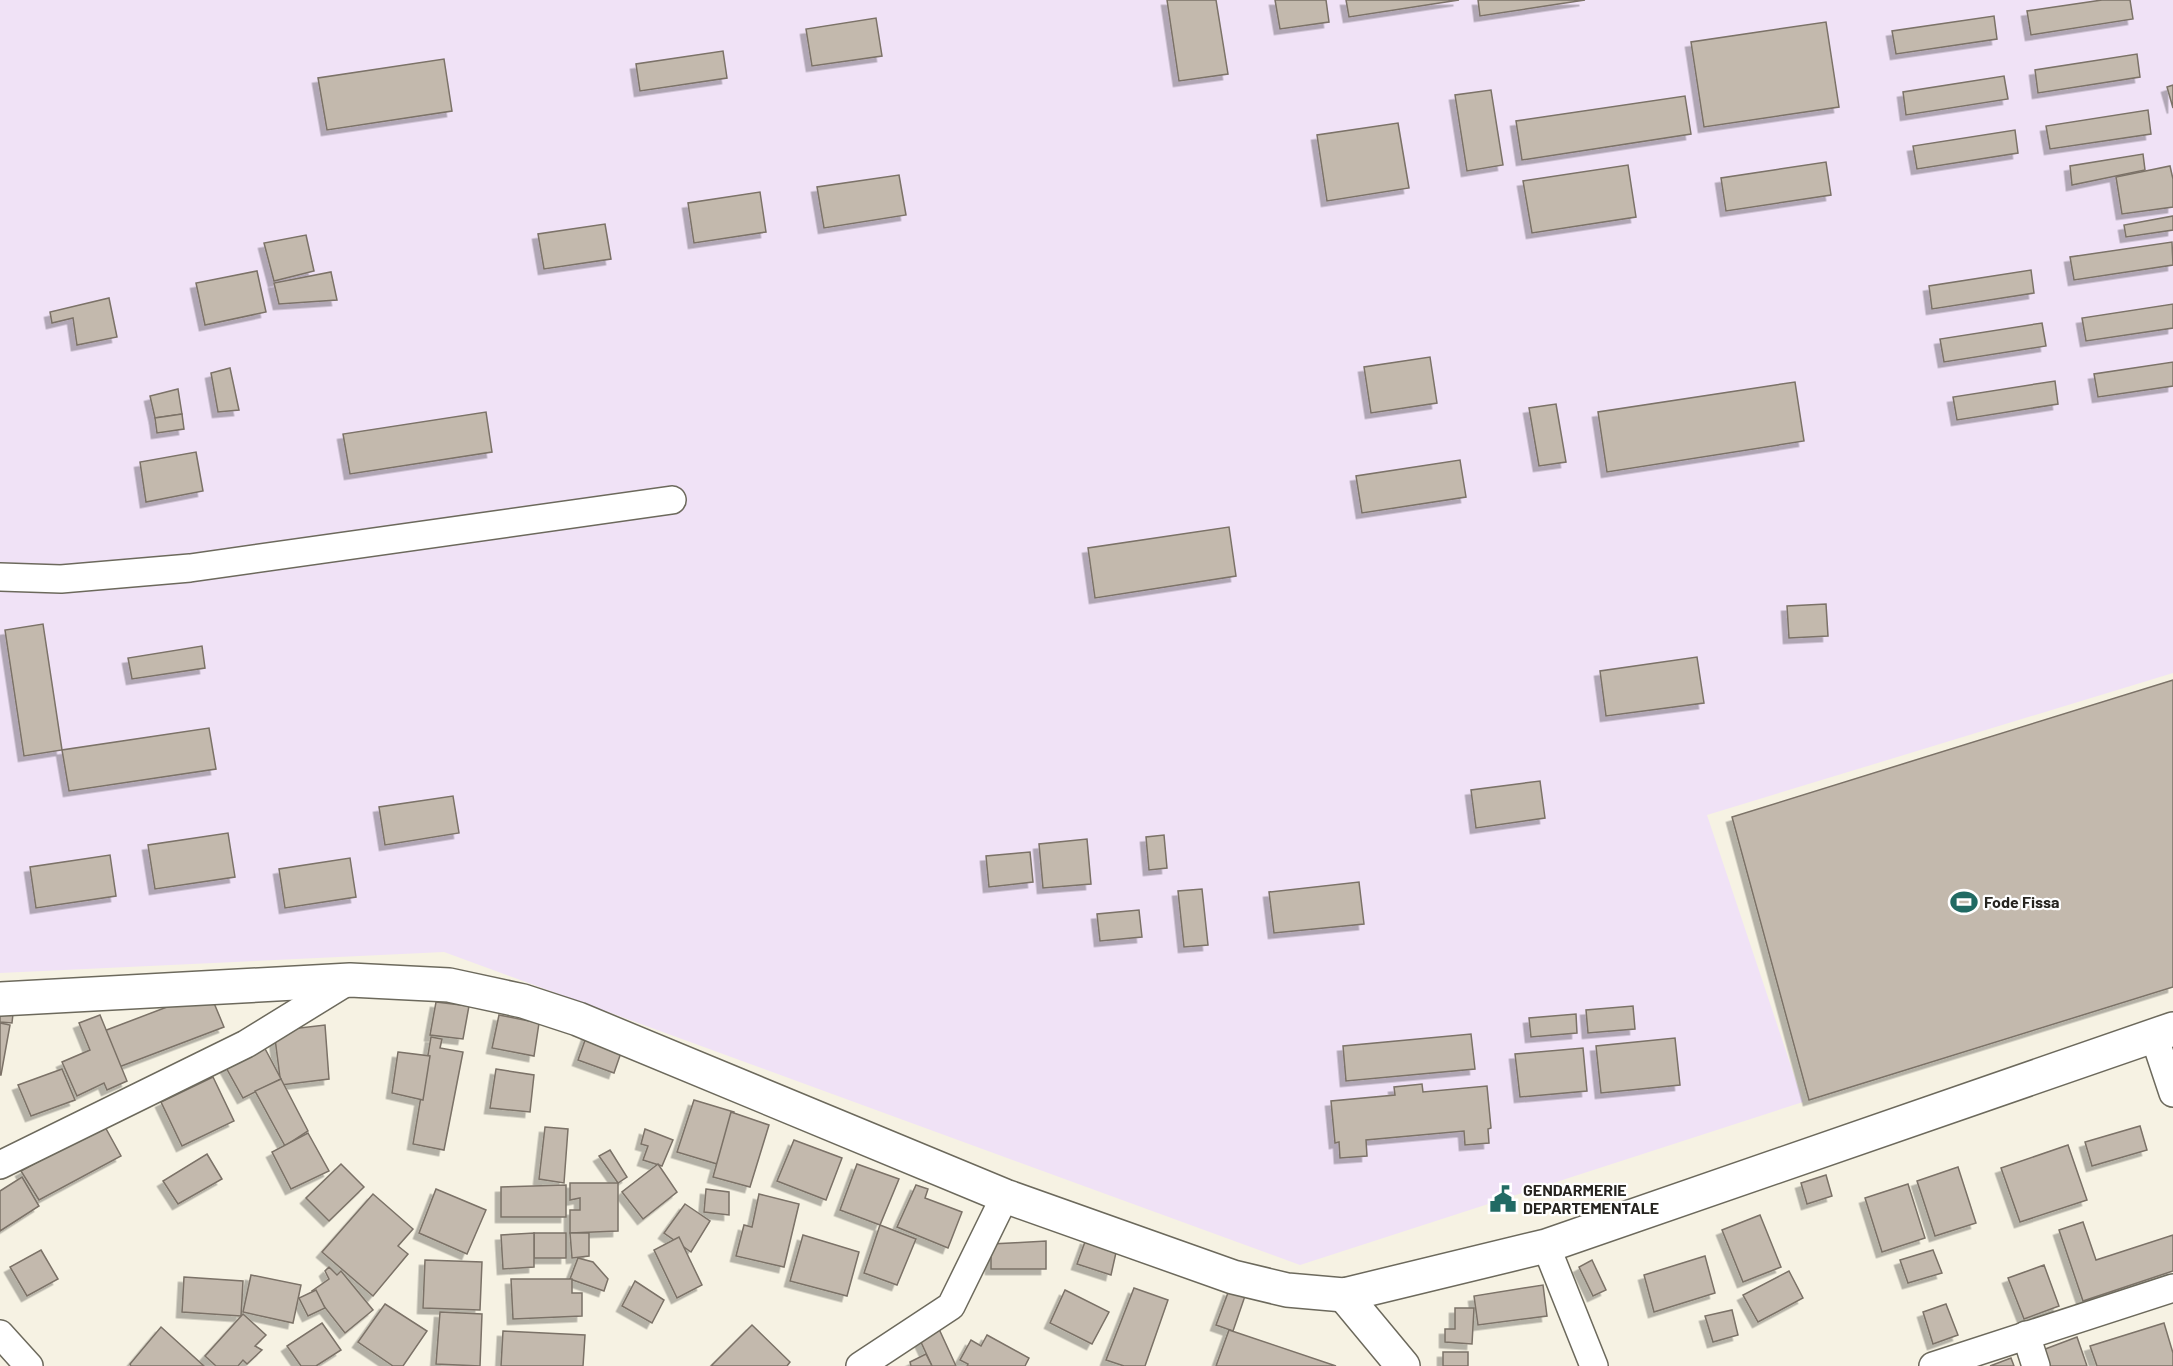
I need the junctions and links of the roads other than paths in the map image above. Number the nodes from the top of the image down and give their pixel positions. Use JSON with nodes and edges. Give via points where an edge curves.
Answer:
{"nodes":[{"id":1,"x":672,"y":500,"type":"dead end"},
{"id":2,"x":0,"y":577,"type":"edge"},
{"id":3,"x":350,"y":980,"type":"junction"},
{"id":4,"x":0,"y":999,"type":"edge"},
{"id":5,"x":2164,"y":1033,"type":"edge"},
{"id":6,"x":2173,"y":1093,"type":"edge"},
{"id":7,"x":0,"y":1165,"type":"edge"},
{"id":8,"x":1005,"y":1196,"type":"junction"},
{"id":9,"x":1546,"y":1246,"type":"junction"},
{"id":10,"x":2173,"y":1288,"type":"edge"},
{"id":11,"x":1344,"y":1295,"type":"junction"},
{"id":12,"x":0,"y":1334,"type":"edge"},
{"id":13,"x":2026,"y":1335,"type":"junction"},
{"id":14,"x":29,"y":1366,"type":"edge"},
{"id":15,"x":860,"y":1366,"type":"edge"},
{"id":16,"x":1403,"y":1366,"type":"edge"},
{"id":17,"x":1594,"y":1366,"type":"edge"},
{"id":18,"x":1933,"y":1366,"type":"edge"},
{"id":19,"x":2036,"y":1366,"type":"edge"}],
"edges":[{"from":1,"to":2,"type":"street","via":[[190,568],[61,579]]},
{"from":3,"to":4,"type":"main road"},
{"from":3,"to":7,"type":"street","via":[[246,1044]]},
{"from":3,"to":8,"type":"main road","via":[[449,985],[523,1001],[579,1019]]},
{"from":5,"to":6,"type":"street"},
{"from":5,"to":9,"type":"main road"},
{"from":8,"to":11,"type":"main road","via":[[1233,1277],[1287,1290]]},
{"from":8,"to":15,"type":"street","via":[[951,1306]]},
{"from":9,"to":11,"type":"main road"},
{"from":9,"to":17,"type":"street"},
{"from":10,"to":13,"type":"street"},
{"from":11,"to":16,"type":"main road"},
{"from":12,"to":14,"type":"street"},
{"from":13,"to":18,"type":"street"},
{"from":13,"to":19,"type":"street"}]}
